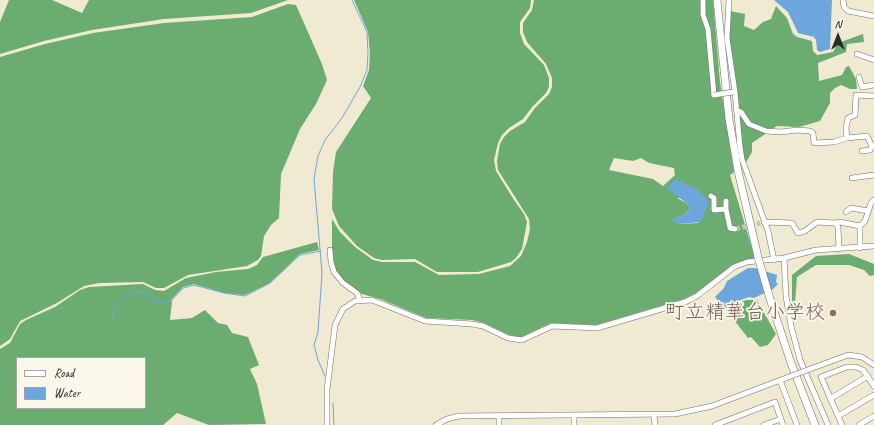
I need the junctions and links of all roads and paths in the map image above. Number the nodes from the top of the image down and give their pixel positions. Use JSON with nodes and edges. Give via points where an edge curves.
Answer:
{"nodes":[{"id":1,"x":703,"y":0,"type":"edge"},
{"id":2,"x":718,"y":0,"type":"edge"},
{"id":3,"x":729,"y":0,"type":"edge"},
{"id":4,"x":842,"y":0,"type":"edge"},
{"id":5,"x":874,"y":16,"type":"edge"},
{"id":6,"x":857,"y":54,"type":"dead end"},
{"id":7,"x":874,"y":60,"type":"edge"},
{"id":8,"x":859,"y":77,"type":"dead end"},
{"id":9,"x":874,"y":85,"type":"edge"},
{"id":10,"x":734,"y":92,"type":"junction"},
{"id":11,"x":874,"y":96,"type":"edge"},
{"id":12,"x":736,"y":110,"type":"junction"},
{"id":13,"x":847,"y":138,"type":"junction"},
{"id":14,"x":873,"y":146,"type":"edge"},
{"id":15,"x":862,"y":151,"type":"dead end"},
{"id":16,"x":874,"y":175,"type":"edge"},
{"id":17,"x":852,"y":178,"type":"dead end"},
{"id":18,"x":711,"y":196,"type":"dead end"},
{"id":19,"x":874,"y":200,"type":"edge"},
{"id":20,"x":726,"y":201,"type":"dead end"},
{"id":21,"x":726,"y":208,"type":"junction"},
{"id":22,"x":868,"y":211,"type":"junction"},
{"id":23,"x":846,"y":212,"type":"dead end"},
{"id":24,"x":763,"y":223,"type":"junction"},
{"id":25,"x":835,"y":224,"type":"junction"},
{"id":26,"x":860,"y":226,"type":"junction"},
{"id":27,"x":735,"y":229,"type":"dead end"},
{"id":28,"x":874,"y":246,"type":"edge"},
{"id":29,"x":860,"y":248,"type":"junction"},
{"id":30,"x":839,"y":249,"type":"junction"},
{"id":31,"x":330,"y":250,"type":"dead end"},
{"id":32,"x":784,"y":258,"type":"junction"},
{"id":33,"x":774,"y":260,"type":"junction"},
{"id":34,"x":360,"y":300,"type":"junction"},
{"id":35,"x":874,"y":365,"type":"edge"},
{"id":36,"x":868,"y":376,"type":"junction"},
{"id":37,"x":780,"y":380,"type":"junction"},
{"id":38,"x":874,"y":386,"type":"edge"},
{"id":39,"x":874,"y":395,"type":"edge"},
{"id":40,"x":830,"y":399,"type":"junction"},
{"id":41,"x":499,"y":416,"type":"junction"},
{"id":42,"x":574,"y":416,"type":"junction"},
{"id":43,"x":654,"y":416,"type":"junction"},
{"id":44,"x":838,"y":416,"type":"junction"},
{"id":45,"x":874,"y":416,"type":"edge"},
{"id":46,"x":781,"y":419,"type":"junction"},
{"id":47,"x":327,"y":425,"type":"edge"},
{"id":48,"x":436,"y":425,"type":"edge"},
{"id":49,"x":499,"y":425,"type":"edge"},
{"id":50,"x":574,"y":425,"type":"edge"},
{"id":51,"x":655,"y":425,"type":"edge"},
{"id":52,"x":716,"y":425,"type":"edge"},
{"id":53,"x":764,"y":425,"type":"edge"},
{"id":54,"x":783,"y":425,"type":"edge"},
{"id":55,"x":797,"y":425,"type":"edge"},
{"id":56,"x":817,"y":425,"type":"edge"},
{"id":57,"x":828,"y":425,"type":"edge"},
{"id":58,"x":842,"y":425,"type":"edge"},
{"id":59,"x":859,"y":425,"type":"edge"}],
"edges":[{"from":1,"to":10,"type":"street","bridge":true,"via":[[714,95]]},
{"from":2,"to":56,"type":"highway","bridge":true,"via":[[738,171],[758,257],[785,344]]},
{"from":3,"to":10,"type":"street","via":[[727,38]]},
{"from":4,"to":5,"type":"street","via":[[848,11]]},
{"from":6,"to":7,"type":"street"},
{"from":8,"to":9,"type":"street","via":[[862,87]]},
{"from":10,"to":12,"type":"street"},
{"from":11,"to":13,"type":"street","via":[[856,95],[855,115],[848,118]]},
{"from":12,"to":13,"type":"street","via":[[741,112],[749,124],[766,131],[810,131],[813,133],[814,143],[834,142]]},
{"from":12,"to":24,"type":"street","via":[[742,159]]},
{"from":13,"to":14,"type":"street","via":[[867,136]]},
{"from":14,"to":15,"type":"street","via":[[870,150]]},
{"from":16,"to":17,"type":"street"},
{"from":18,"to":21,"type":"street","via":[[714,198],[714,210]]},
{"from":19,"to":22,"type":"street"},
{"from":20,"to":21,"type":"street"},
{"from":21,"to":27,"type":"street","via":[[730,228]]},
{"from":22,"to":23,"type":"street","via":[[851,208]]},
{"from":22,"to":26,"type":"street","via":[[865,221]]},
{"from":24,"to":25,"type":"street","via":[[792,223],[798,233],[818,222]]},
{"from":24,"to":33,"type":"street"},
{"from":25,"to":26,"type":"street","via":[[840,222]]},
{"from":25,"to":30,"type":"street","via":[[838,227]]},
{"from":26,"to":29,"type":"street"},
{"from":28,"to":29,"type":"street"},
{"from":29,"to":30,"type":"street"},
{"from":30,"to":32,"type":"street","via":[[826,249]]},
{"from":31,"to":34,"type":"street","via":[[334,272],[343,283],[357,293]]},
{"from":32,"to":33,"type":"street"},
{"from":32,"to":57,"type":"street","via":[[791,326],[800,360]]},
{"from":33,"to":34,"type":"street","via":[[740,265],[685,302],[591,328],[552,326],[527,339],[513,340],[478,325],[430,322],[379,302]]},
{"from":34,"to":47,"type":"street","via":[[343,309],[335,325],[326,390]]},
{"from":35,"to":37,"type":"street","bridge":true,"via":[[862,357],[848,355]]},
{"from":36,"to":38,"type":"street"},
{"from":36,"to":40,"type":"street"},
{"from":36,"to":40,"type":"street","via":[[860,368],[851,366],[821,377]]},
{"from":37,"to":43,"type":"street","via":[[698,410]]},
{"from":37,"to":55,"type":"street"},
{"from":39,"to":44,"type":"street"},
{"from":40,"to":44,"type":"street"},
{"from":41,"to":42,"type":"street"},
{"from":41,"to":48,"type":"street","via":[[455,417]]},
{"from":41,"to":49,"type":"street"},
{"from":42,"to":43,"type":"street"},
{"from":42,"to":50,"type":"street"},
{"from":43,"to":51,"type":"street"},
{"from":44,"to":58,"type":"street"},
{"from":45,"to":59,"type":"street"},
{"from":46,"to":52,"type":"street","via":[[775,402]]},
{"from":46,"to":53,"type":"street"},
{"from":46,"to":54,"type":"street"}]}
